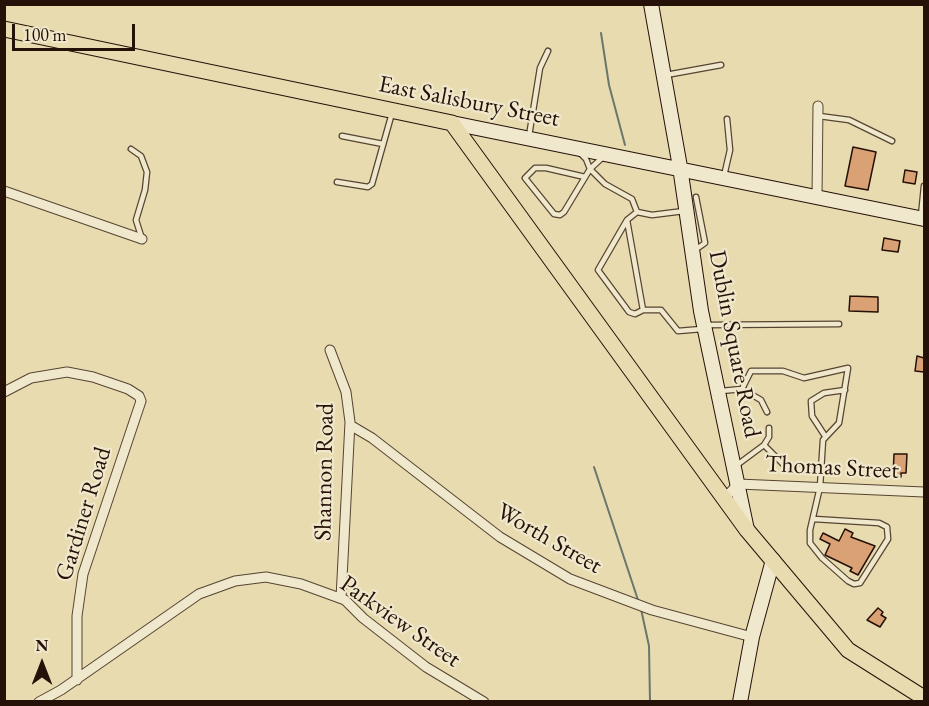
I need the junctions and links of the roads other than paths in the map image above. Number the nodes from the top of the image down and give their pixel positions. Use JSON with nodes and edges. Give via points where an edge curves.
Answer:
{"nodes":[{"id":1,"x":651,"y":4,"type":"edge"},
{"id":2,"x":4,"y":29,"type":"edge"},
{"id":3,"x":548,"y":51,"type":"dead end"},
{"id":4,"x":721,"y":65,"type":"dead end"},
{"id":5,"x":664,"y":76,"type":"junction"},
{"id":6,"x":819,"y":106,"type":"dead end"},
{"id":7,"x":393,"y":110,"type":"junction"},
{"id":8,"x":819,"y":116,"type":"junction"},
{"id":9,"x":727,"y":119,"type":"dead end"},
{"id":10,"x":452,"y":123,"type":"junction"},
{"id":11,"x":342,"y":136,"type":"dead end"},
{"id":12,"x":528,"y":138,"type":"junction"},
{"id":13,"x":892,"y":141,"type":"dead end"},
{"id":14,"x":383,"y":144,"type":"junction"},
{"id":15,"x":569,"y":146,"type":"junction"},
{"id":16,"x":131,"y":149,"type":"dead end"},
{"id":17,"x":610,"y":153,"type":"junction"},
{"id":18,"x":680,"y":167,"type":"junction"},
{"id":19,"x":590,"y":169,"type":"junction"},
{"id":20,"x":724,"y":176,"type":"junction"},
{"id":21,"x":585,"y":177,"type":"junction"},
{"id":22,"x":337,"y":182,"type":"dead end"},
{"id":23,"x":924,"y":186,"type":"edge"},
{"id":24,"x":4,"y":191,"type":"edge"},
{"id":25,"x":696,"y":196,"type":"dead end"},
{"id":26,"x":817,"y":196,"type":"junction"},
{"id":27,"x":686,"y":211,"type":"junction"},
{"id":28,"x":637,"y":212,"type":"junction"},
{"id":29,"x":922,"y":218,"type":"edge"},
{"id":30,"x":627,"y":220,"type":"junction"},
{"id":31,"x":142,"y":239,"type":"joint"},
{"id":32,"x":692,"y":252,"type":"junction"},
{"id":33,"x":643,"y":310,"type":"junction"},
{"id":34,"x":839,"y":324,"type":"dead end"},
{"id":35,"x":704,"y":327,"type":"junction"},
{"id":36,"x":330,"y":350,"type":"dead end"},
{"id":37,"x":742,"y":389,"type":"junction"},
{"id":38,"x":845,"y":390,"type":"junction"},
{"id":39,"x":718,"y":391,"type":"junction"},
{"id":40,"x":4,"y":392,"type":"edge"},
{"id":41,"x":767,"y":412,"type":"dead end"},
{"id":42,"x":350,"y":425,"type":"junction"},
{"id":43,"x":769,"y":428,"type":"dead end"},
{"id":44,"x":825,"y":436,"type":"junction"},
{"id":45,"x":764,"y":445,"type":"junction"},
{"id":46,"x":735,"y":466,"type":"junction"},
{"id":47,"x":820,"y":471,"type":"junction"},
{"id":48,"x":738,"y":484,"type":"junction"},
{"id":49,"x":820,"y":488,"type":"junction"},
{"id":50,"x":924,"y":492,"type":"edge"},
{"id":51,"x":724,"y":498,"type":"junction"},
{"id":52,"x":814,"y":519,"type":"junction"},
{"id":53,"x":747,"y":530,"type":"junction"},
{"id":54,"x":773,"y":560,"type":"junction"},
{"id":55,"x":341,"y":598,"type":"junction"},
{"id":56,"x":752,"y":637,"type":"junction"},
{"id":57,"x":77,"y":680,"type":"junction"},
{"id":58,"x":924,"y":698,"type":"edge"},
{"id":59,"x":39,"y":702,"type":"edge"},
{"id":60,"x":484,"y":702,"type":"edge"},
{"id":61,"x":740,"y":702,"type":"edge"}],
"edges":[{"from":1,"to":5,"type":"street","name":"Dublin Square Road"},
{"from":2,"to":7,"type":"main road","name":"East Salisbury Street"},
{"from":3,"to":12,"type":"lane","via":[[540,68]]},
{"from":4,"to":5,"type":"lane"},
{"from":5,"to":18,"type":"street","name":"Dublin Square Road"},
{"from":6,"to":8,"type":"street"},
{"from":7,"to":10,"type":"main road","name":"East Salisbury Street"},
{"from":7,"to":14,"type":"lane"},
{"from":8,"to":13,"type":"lane","via":[[849,120]]},
{"from":8,"to":26,"type":"street"},
{"from":9,"to":20,"type":"lane","via":[[730,150]]},
{"from":10,"to":12,"type":"street","name":"East Salisbury Street"},
{"from":10,"to":51,"type":"main road"},
{"from":11,"to":14,"type":"lane"},
{"from":12,"to":15,"type":"street","name":"East Salisbury Street"},
{"from":14,"to":22,"type":"lane","via":[[372,184],[368,187]]},
{"from":15,"to":17,"type":"street","name":"East Salisbury Street"},
{"from":15,"to":19,"type":"lane","via":[[586,159]]},
{"from":16,"to":31,"type":"lane","via":[[141,156],[147,172],[136,220]]},
{"from":17,"to":18,"type":"street","name":"East Salisbury Street"},
{"from":17,"to":19,"type":"lane"},
{"from":18,"to":20,"type":"street","name":"East Salisbury Street"},
{"from":18,"to":27,"type":"street","name":"Dublin Square Road"},
{"from":19,"to":21,"type":"lane"},
{"from":19,"to":28,"type":"lane","via":[[605,184],[632,199]]},
{"from":20,"to":26,"type":"street","name":"East Salisbury Street"},
{"from":21,"to":21,"type":"lane","via":[[560,215],[554,214],[525,178],[535,168]]},
{"from":23,"to":29,"type":"lane"},
{"from":24,"to":31,"type":"street"},
{"from":25,"to":32,"type":"lane","via":[[705,243]]},
{"from":26,"to":29,"type":"street","name":"East Salisbury Street"},
{"from":27,"to":28,"type":"lane","via":[[652,215]]},
{"from":27,"to":32,"type":"street","name":"Dublin Square Road"},
{"from":28,"to":30,"type":"lane"},
{"from":30,"to":33,"type":"lane"},
{"from":30,"to":33,"type":"lane","via":[[598,270],[629,312]]},
{"from":32,"to":35,"type":"street","name":"Dublin Square Road"},
{"from":33,"to":35,"type":"lane","via":[[661,310],[678,331]]},
{"from":34,"to":35,"type":"lane"},
{"from":35,"to":39,"type":"street","name":"Dublin Square Road"},
{"from":36,"to":42,"type":"street","name":"Shannon Road","via":[[346,392]]},
{"from":37,"to":38,"type":"lane","via":[[751,371],[783,371],[804,378],[846,367],[849,370]]},
{"from":37,"to":39,"type":"lane"},
{"from":37,"to":41,"type":"lane","via":[[761,400]]},
{"from":38,"to":44,"type":"lane","via":[[839,423]]},
{"from":38,"to":44,"type":"lane","via":[[824,393],[811,401],[812,416]]},
{"from":39,"to":46,"type":"street","name":"Dublin Square Road"},
{"from":40,"to":57,"type":"street","name":"Gardiner Road","via":[[31,378],[68,372],[128,389],[140,399],[141,406],[83,574],[77,616]]},
{"from":42,"to":55,"type":"street","name":"Shannon Road"},
{"from":42,"to":56,"type":"street","name":"Worth Street","via":[[500,537],[570,579],[652,610]]},
{"from":43,"to":45,"type":"lane"},
{"from":44,"to":47,"type":"lane"},
{"from":45,"to":46,"type":"lane"},
{"from":45,"to":47,"type":"lane","via":[[786,467]]},
{"from":46,"to":48,"type":"street","name":"Dublin Square Road"},
{"from":47,"to":49,"type":"lane"},
{"from":48,"to":49,"type":"street","name":"Thomas Street"},
{"from":48,"to":51,"type":"street"},
{"from":48,"to":53,"type":"street","name":"Dublin Square Road"},
{"from":49,"to":50,"type":"street","name":"Thomas Street"},
{"from":49,"to":52,"type":"lane"},
{"from":51,"to":53,"type":"main road"},
{"from":52,"to":52,"type":"lane","via":[[810,543],[848,581],[861,583],[888,539],[887,527],[879,523]]},
{"from":53,"to":54,"type":"main road"},
{"from":54,"to":56,"type":"street"},
{"from":54,"to":58,"type":"main road","via":[[848,650]]},
{"from":55,"to":57,"type":"street","name":"Parkview Street","via":[[266,577],[222,585],[199,594]]},
{"from":55,"to":60,"type":"street","name":"Parkview Street","via":[[426,667]]},
{"from":56,"to":61,"type":"street"},
{"from":57,"to":59,"type":"street","name":"Parkview Street"}]}
